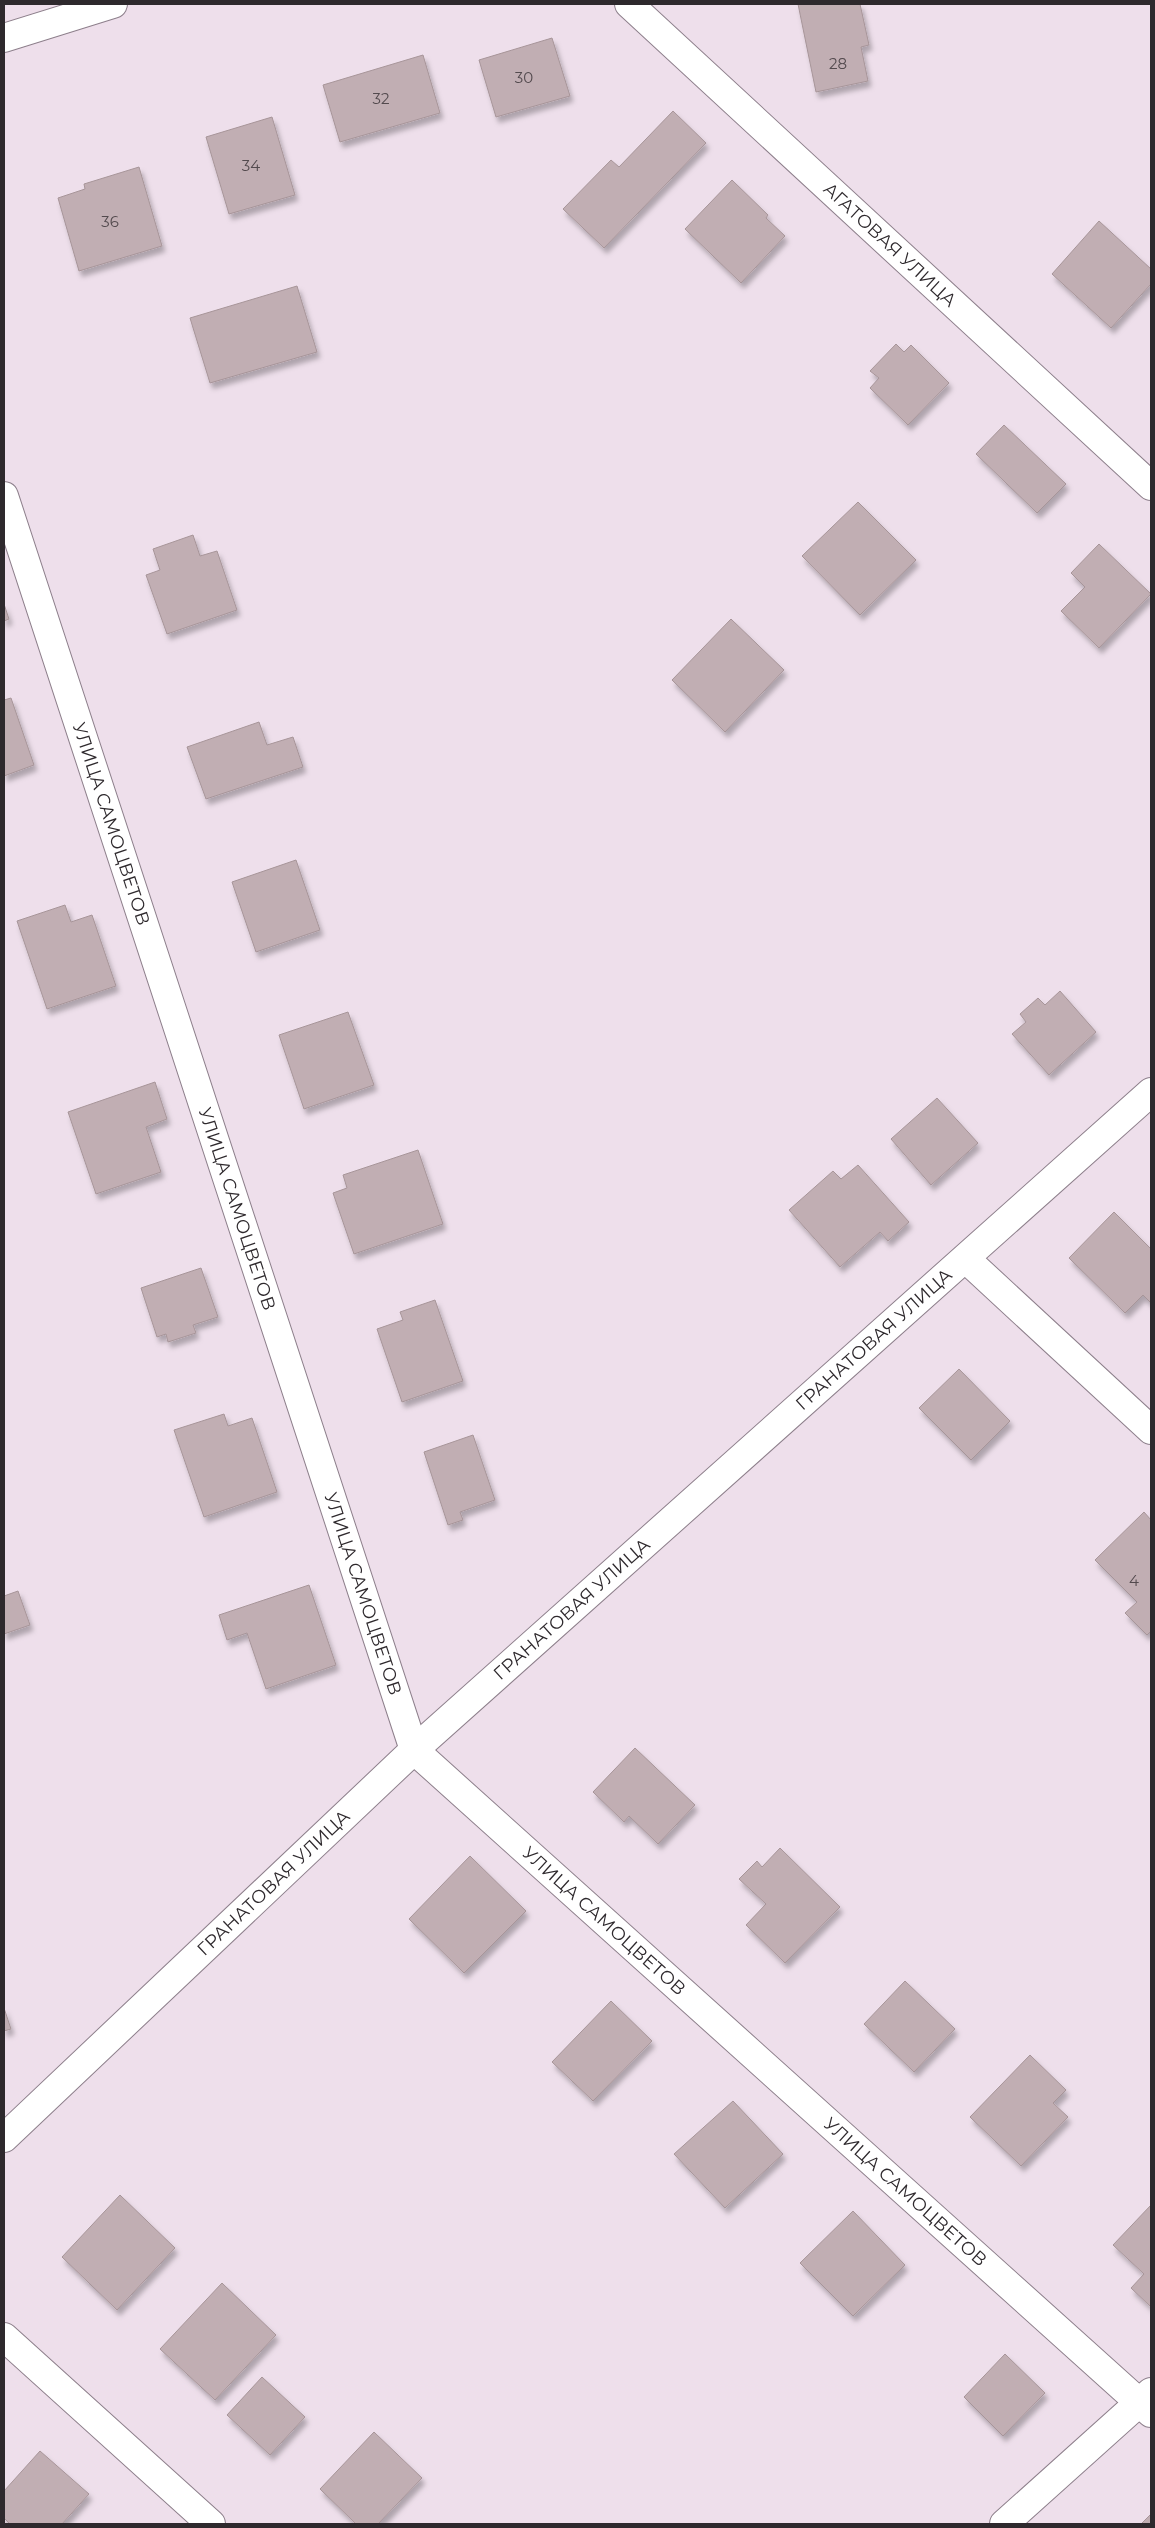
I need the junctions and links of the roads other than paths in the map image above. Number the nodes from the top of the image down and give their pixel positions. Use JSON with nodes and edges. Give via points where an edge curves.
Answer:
{"nodes":[{"id":1,"x":113,"y":4,"type":"edge"},
{"id":2,"x":629,"y":4,"type":"edge"},
{"id":3,"x":4,"y":38,"type":"edge"},
{"id":4,"x":1151,"y":486,"type":"edge"},
{"id":5,"x":4,"y":496,"type":"edge"},
{"id":6,"x":1151,"y":1092,"type":"edge"},
{"id":7,"x":966,"y":1259,"type":"junction"},
{"id":8,"x":1151,"y":1430,"type":"edge"},
{"id":9,"x":414,"y":1750,"type":"junction"},
{"id":10,"x":4,"y":2138,"type":"edge"},
{"id":11,"x":4,"y":2337,"type":"edge"},
{"id":12,"x":1147,"y":2403,"type":"edge"},
{"id":13,"x":211,"y":2524,"type":"edge"},
{"id":14,"x":1004,"y":2524,"type":"edge"}],
"edges":[{"from":1,"to":3,"type":"street"},
{"from":2,"to":4,"type":"street","name":"АГАТОВАЯ УЛИЦА"},
{"from":5,"to":9,"type":"street","name":"УЛИЦА САМОЦВЕТОВ"},
{"from":6,"to":7,"type":"street","name":"ГРАНАТОВАЯ УЛИЦА"},
{"from":7,"to":8,"type":"street"},
{"from":7,"to":9,"type":"street","name":"ГРАНАТОВАЯ УЛИЦА"},
{"from":9,"to":10,"type":"street","name":"ГРАНАТОВАЯ УЛИЦА"},
{"from":9,"to":12,"type":"street","name":"УЛИЦА САМОЦВЕТОВ"},
{"from":11,"to":13,"type":"street"},
{"from":12,"to":14,"type":"street"}]}
